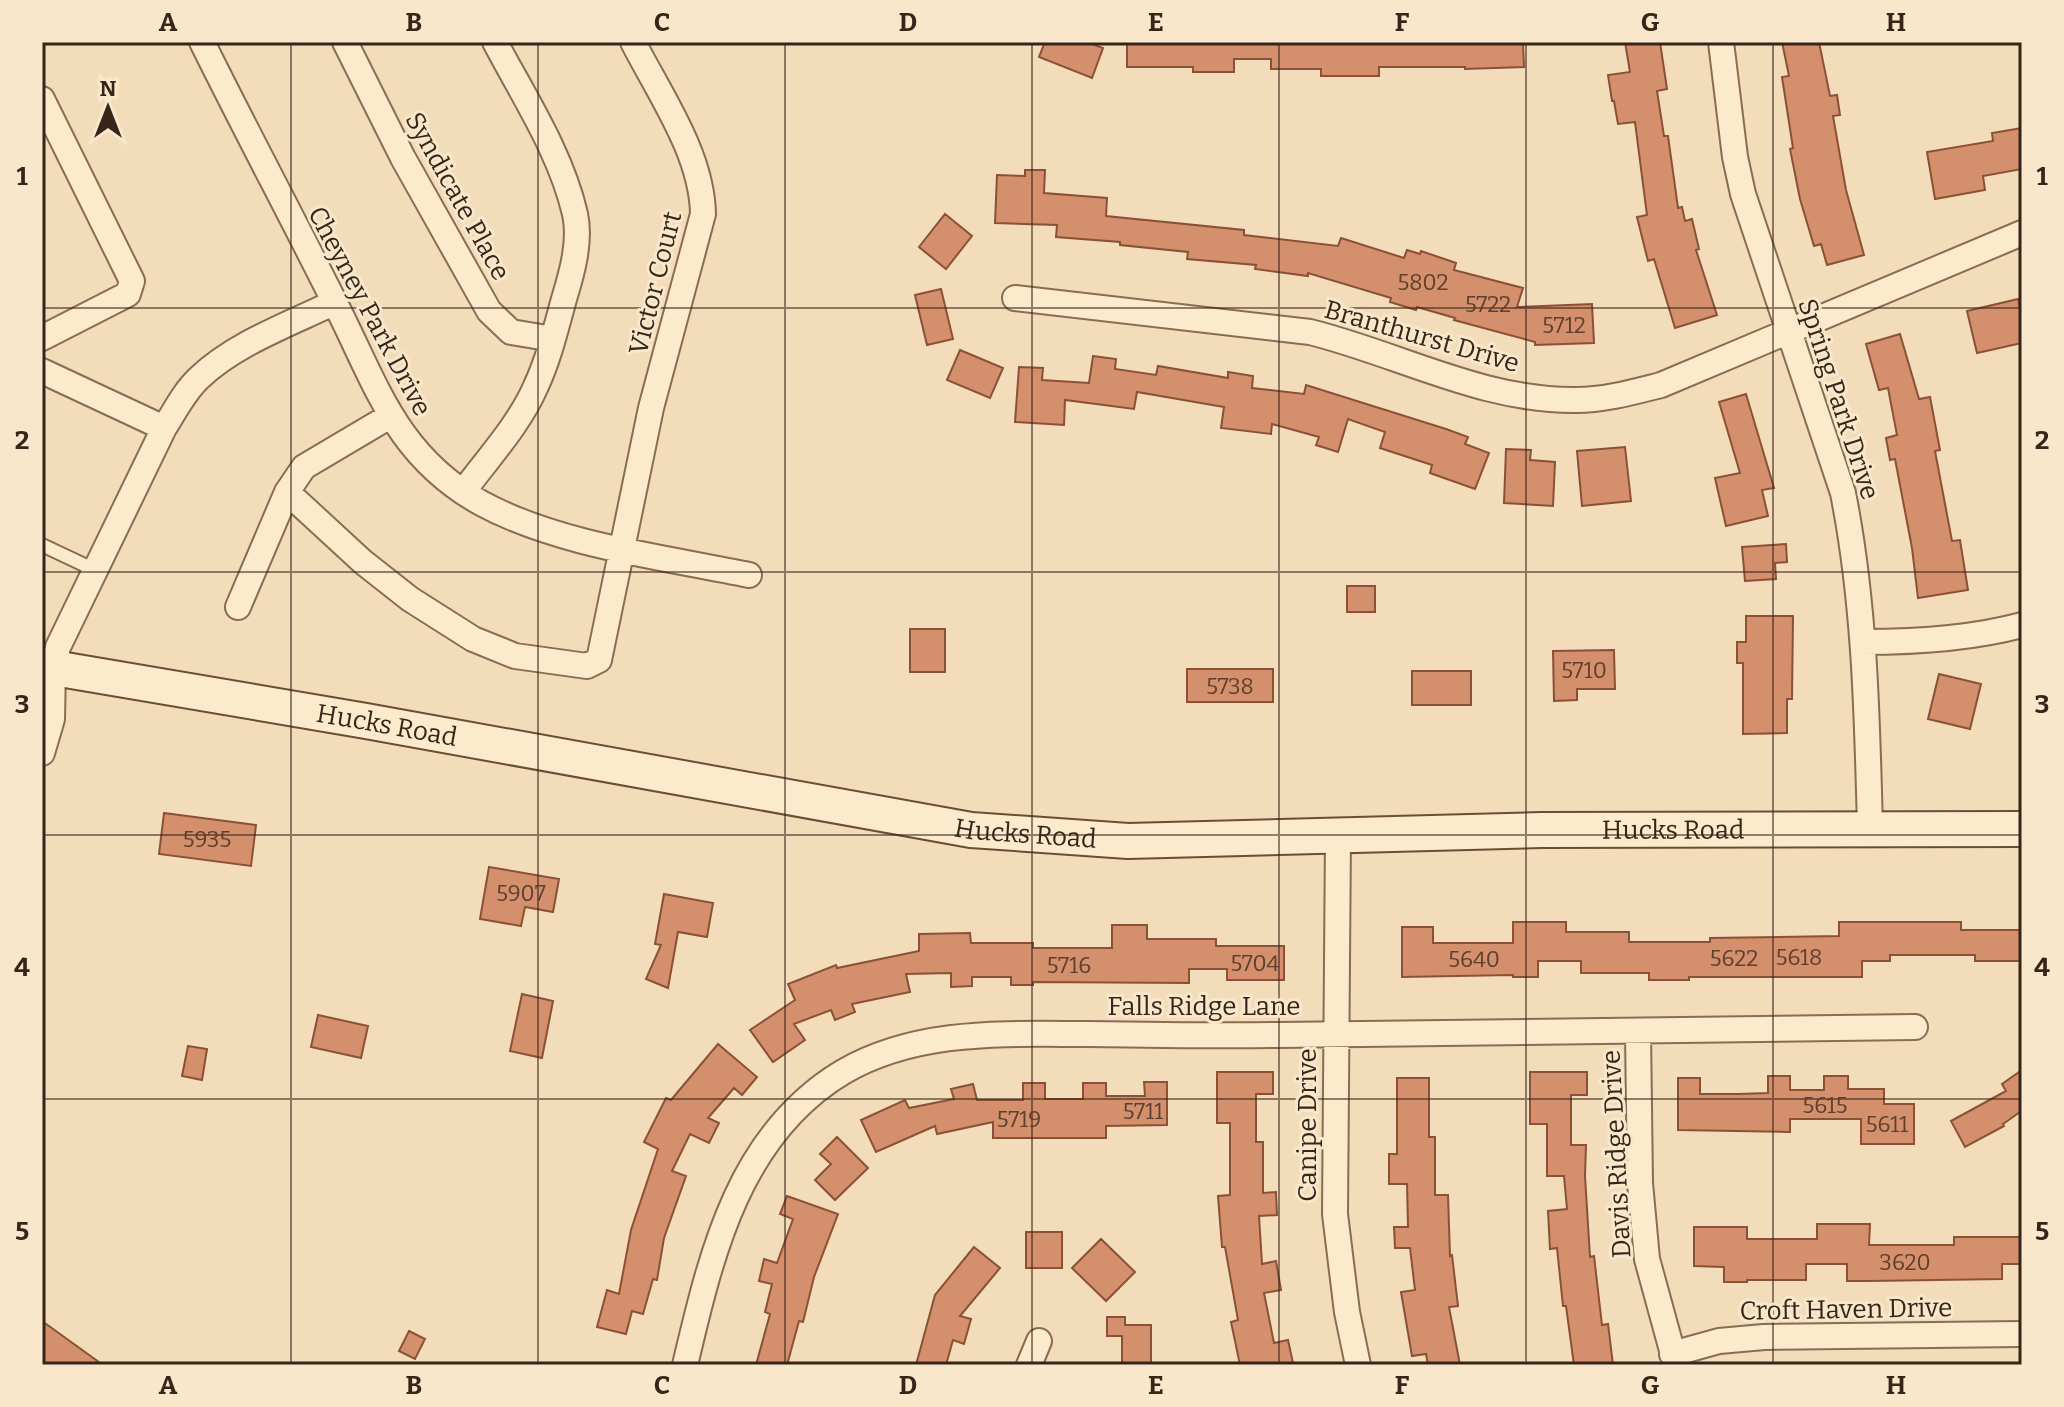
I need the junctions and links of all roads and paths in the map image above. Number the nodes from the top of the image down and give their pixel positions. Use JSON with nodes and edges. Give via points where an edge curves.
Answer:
{"nodes":[{"id":1,"x":202,"y":42,"type":"edge"},
{"id":2,"x":345,"y":42,"type":"edge"},
{"id":3,"x":495,"y":42,"type":"edge"},
{"id":4,"x":633,"y":42,"type":"edge"},
{"id":5,"x":1721,"y":42,"type":"edge"},
{"id":6,"x":42,"y":99,"type":"edge"},
{"id":7,"x":2022,"y":233,"type":"edge"},
{"id":8,"x":1015,"y":298,"type":"dead end"},
{"id":9,"x":335,"y":302,"type":"junction"},
{"id":10,"x":1789,"y":329,"type":"junction"},
{"id":11,"x":42,"y":338,"type":"edge"},
{"id":12,"x":553,"y":339,"type":"junction"},
{"id":13,"x":42,"y":371,"type":"edge"},
{"id":14,"x":390,"y":416,"type":"junction"},
{"id":15,"x":164,"y":428,"type":"junction"},
{"id":16,"x":287,"y":492,"type":"junction"},
{"id":17,"x":463,"y":492,"type":"junction"},
{"id":18,"x":42,"y":545,"type":"edge"},
{"id":19,"x":621,"y":549,"type":"junction"},
{"id":20,"x":95,"y":570,"type":"junction"},
{"id":21,"x":749,"y":575,"type":"dead end"},
{"id":22,"x":238,"y":607,"type":"dead end"},
{"id":23,"x":2022,"y":625,"type":"edge"},
{"id":24,"x":1863,"y":642,"type":"junction"},
{"id":25,"x":48,"y":667,"type":"edge"},
{"id":26,"x":42,"y":753,"type":"edge"},
{"id":27,"x":1870,"y":828,"type":"junction"},
{"id":28,"x":2022,"y":829,"type":"edge"},
{"id":29,"x":1338,"y":835,"type":"junction"},
{"id":30,"x":1915,"y":1027,"type":"dead end"},
{"id":31,"x":1638,"y":1032,"type":"junction"},
{"id":32,"x":1335,"y":1034,"type":"junction"},
{"id":33,"x":2022,"y":1334,"type":"edge"},
{"id":34,"x":1039,"y":1341,"type":"dead end"},
{"id":35,"x":1674,"y":1359,"type":"edge"},
{"id":36,"x":685,"y":1365,"type":"edge"},
{"id":37,"x":1029,"y":1365,"type":"edge"},
{"id":38,"x":1358,"y":1365,"type":"edge"}],
"edges":[{"from":1,"to":9,"type":"street","name":"Cheyney Park Drive"},
{"from":2,"to":12,"type":"street","name":"Syndicate Place","via":[[489,311],[511,332]]},
{"from":3,"to":12,"type":"street","via":[[556,157],[576,218],[570,277]]},
{"from":4,"to":19,"type":"street","name":"Victor Court","via":[[696,164],[703,214],[651,408]]},
{"from":5,"to":10,"type":"street","name":"Spring Park Drive","via":[[1743,194]]},
{"from":6,"to":11,"type":"street","via":[[132,281],[128,294]]},
{"from":7,"to":10,"type":"street","name":"Branthurst Drive"},
{"from":8,"to":10,"type":"street","name":"Branthurst Drive","via":[[1310,332],[1492,391],[1576,400],[1661,385]]},
{"from":9,"to":14,"type":"street","name":"Cheyney Park Drive"},
{"from":9,"to":15,"type":"street","via":[[251,343],[201,376]]},
{"from":10,"to":24,"type":"street","name":"Spring Park Drive","via":[[1843,493]]},
{"from":12,"to":17,"type":"street","via":[[526,405]]},
{"from":13,"to":15,"type":"street"},
{"from":14,"to":16,"type":"street","via":[[304,467]]},
{"from":14,"to":17,"type":"street","name":"Cheyney Park Drive","via":[[423,458]]},
{"from":15,"to":20,"type":"street"},
{"from":16,"to":19,"type":"street","name":"Victor Court","via":[[410,599],[473,639],[515,656],[587,666],[599,660]]},
{"from":16,"to":22,"type":"street"},
{"from":17,"to":19,"type":"street","name":"Cheyney Park Drive","via":[[530,524]]},
{"from":18,"to":20,"type":"lane"},
{"from":19,"to":21,"type":"street","name":"Cheyney Park Drive"},
{"from":20,"to":25,"type":"street"},
{"from":23,"to":24,"type":"street","via":[[1991,633]]},
{"from":24,"to":27,"type":"street","name":"Spring Park Drive"},
{"from":25,"to":26,"type":"street","via":[[52,719]]},
{"from":25,"to":29,"type":"main road","name":"Hucks Road","via":[[971,830],[1128,841]]},
{"from":27,"to":28,"type":"main road","name":"Hucks Road"},
{"from":27,"to":29,"type":"main road","name":"Hucks Road"},
{"from":29,"to":32,"type":"street","name":"Canipe Drive"},
{"from":30,"to":31,"type":"street","name":"Falls Ridge Lane"},
{"from":31,"to":32,"type":"street","name":"Falls Ridge Lane"},
{"from":31,"to":35,"type":"street","name":"Davis Ridge Drive","via":[[1647,1259]]},
{"from":32,"to":36,"type":"street","name":"Falls Ridge Lane","via":[[955,1037],[908,1044],[863,1062],[801,1105],[752,1162],[727,1215]]},
{"from":32,"to":38,"type":"street","name":"Canipe Drive","via":[[1335,1214]]},
{"from":33,"to":35,"type":"street","name":"Croft Haven Drive","via":[[1764,1337],[1719,1341]]},
{"from":34,"to":37,"type":"street"}]}
